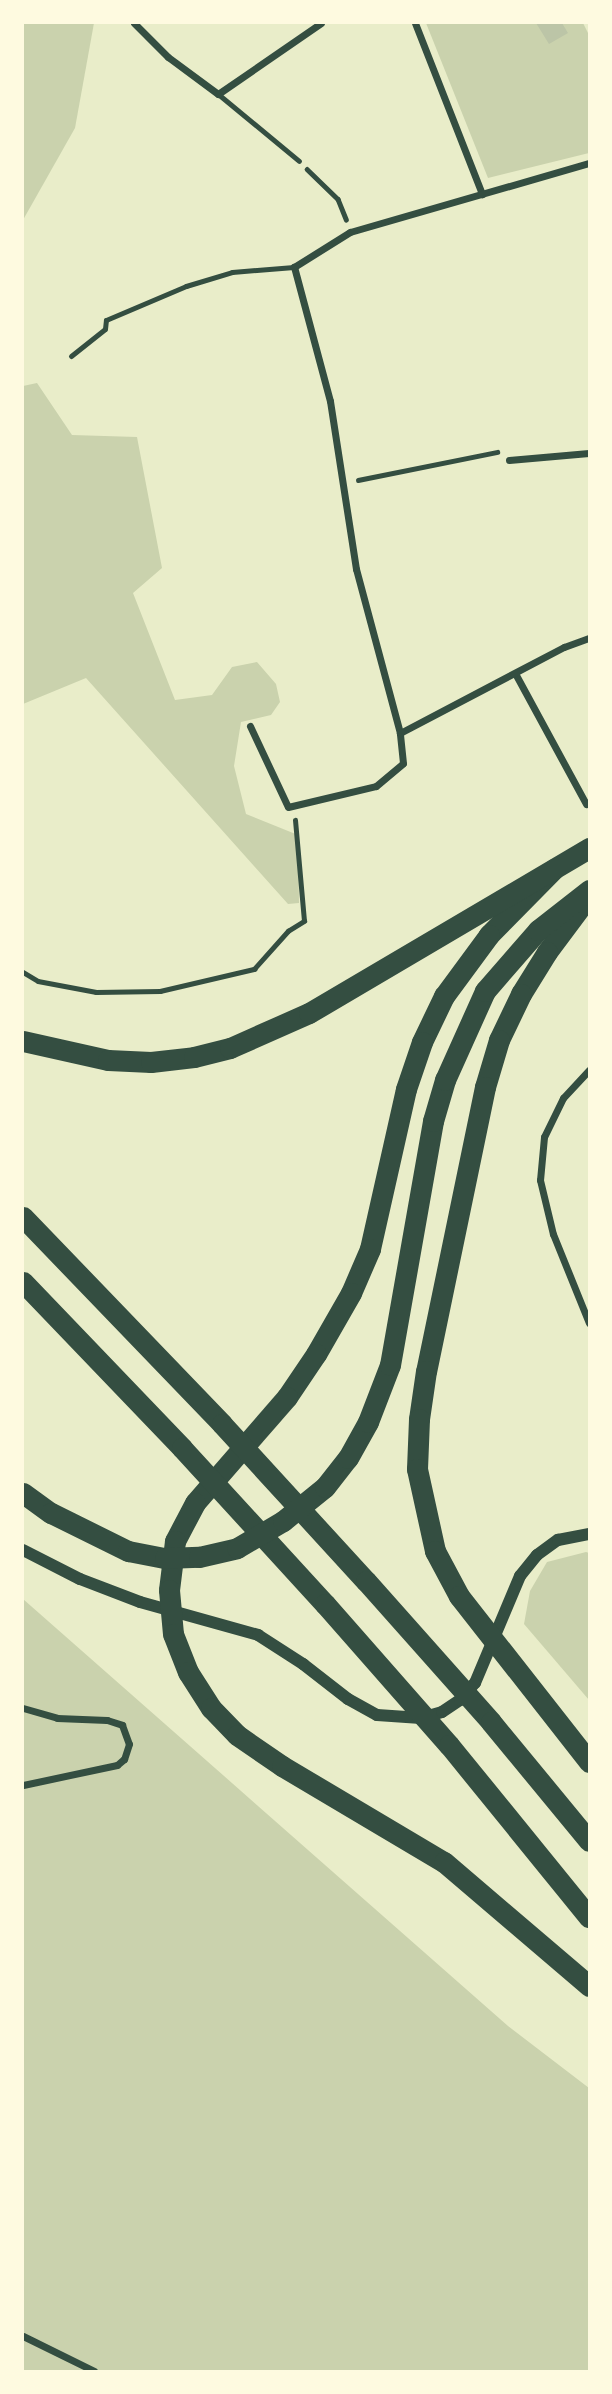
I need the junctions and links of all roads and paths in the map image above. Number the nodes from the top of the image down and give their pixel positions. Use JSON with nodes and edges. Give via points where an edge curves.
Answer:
{"nodes":[{"id":1,"x":134,"y":23,"type":"edge"},
{"id":2,"x":321,"y":23,"type":"edge"},
{"id":3,"x":415,"y":23,"type":"edge"},
{"id":4,"x":218,"y":94,"type":"junction"},
{"id":5,"x":299,"y":161,"type":"joint"},
{"id":6,"x":589,"y":163,"type":"edge"},
{"id":7,"x":482,"y":194,"type":"junction"},
{"id":8,"x":350,"y":232,"type":"junction"},
{"id":9,"x":294,"y":267,"type":"junction"},
{"id":10,"x":71,"y":356,"type":"dead end"},
{"id":11,"x":589,"y":453,"type":"edge"},
{"id":12,"x":509,"y":460,"type":"joint"},
{"id":13,"x":342,"y":483,"type":"junction"},
{"id":14,"x":589,"y":638,"type":"edge"},
{"id":15,"x":516,"y":675,"type":"junction"},
{"id":16,"x":250,"y":726,"type":"dead end"},
{"id":17,"x":400,"y":733,"type":"junction"},
{"id":18,"x":586,"y":804,"type":"dead end"},
{"id":19,"x":288,"y":807,"type":"junction"},
{"id":20,"x":589,"y":848,"type":"edge"},
{"id":21,"x":554,"y":869,"type":"junction"},
{"id":22,"x":589,"y":890,"type":"edge"},
{"id":23,"x":589,"y":896,"type":"edge"},
{"id":24,"x":23,"y":972,"type":"edge"},
{"id":25,"x":23,"y":1041,"type":"edge"},
{"id":26,"x":589,"y":1070,"type":"edge"},
{"id":27,"x":23,"y":1217,"type":"edge"},
{"id":28,"x":23,"y":1282,"type":"edge"},
{"id":29,"x":589,"y":1324,"type":"edge"},
{"id":30,"x":23,"y":1493,"type":"edge"},
{"id":31,"x":589,"y":1534,"type":"edge"},
{"id":32,"x":23,"y":1550,"type":"edge"},
{"id":33,"x":23,"y":1708,"type":"edge"},
{"id":34,"x":589,"y":1762,"type":"edge"},
{"id":35,"x":23,"y":1784,"type":"edge"},
{"id":36,"x":589,"y":1841,"type":"edge"},
{"id":37,"x":589,"y":1917,"type":"edge"},
{"id":38,"x":589,"y":1986,"type":"edge"},
{"id":39,"x":23,"y":2336,"type":"edge"},
{"id":40,"x":94,"y":2371,"type":"edge"}],
"edges":[{"from":1,"to":4,"type":"street","via":[[168,57]]},
{"from":2,"to":4,"type":"street"},
{"from":3,"to":7,"type":"street"},
{"from":4,"to":5,"type":"lane"},
{"from":5,"to":8,"type":"path","via":[[338,200]]},
{"from":6,"to":7,"type":"street"},
{"from":7,"to":8,"type":"street"},
{"from":8,"to":9,"type":"street"},
{"from":9,"to":10,"type":"lane","via":[[232,272],[186,286],[106,320],[105,329]]},
{"from":9,"to":13,"type":"street","via":[[330,401]]},
{"from":11,"to":12,"type":"street"},
{"from":12,"to":13,"type":"path","via":[[504,451]]},
{"from":13,"to":17,"type":"street","via":[[356,569]]},
{"from":14,"to":15,"type":"street"},
{"from":15,"to":17,"type":"street"},
{"from":15,"to":18,"type":"street"},
{"from":16,"to":19,"type":"street"},
{"from":17,"to":19,"type":"street","via":[[403,764],[376,786]]},
{"from":19,"to":24,"type":"path","via":[[296,823],[304,921],[254,969],[160,991],[96,992],[38,981]]},
{"from":20,"to":21,"type":"highway"},
{"from":21,"to":25,"type":"highway","via":[[309,1013],[230,1048],[194,1058],[141,1062],[67,1053]]},
{"from":21,"to":38,"type":"highway","via":[[489,935],[444,996],[406,1089],[369,1249],[351,1293],[287,1397],[195,1503],[174,1541],[169,1590],[173,1634],[188,1672],[211,1708],[237,1735],[444,1863]]},
{"from":22,"to":30,"type":"highway","via":[[538,930],[485,990],[445,1080],[433,1121],[390,1364],[368,1422],[325,1487],[283,1521],[237,1548],[199,1557],[165,1558],[128,1551],[51,1513]]},
{"from":23,"to":34,"type":"highway","via":[[547,952],[505,1029],[485,1087],[426,1371],[417,1469],[435,1551],[459,1596]]},
{"from":26,"to":29,"type":"street","via":[[562,1098],[544,1137],[540,1180],[553,1234]]},
{"from":27,"to":36,"type":"highway","via":[[222,1424],[491,1721]]},
{"from":28,"to":37,"type":"highway","via":[[182,1448],[449,1745]]},
{"from":31,"to":32,"type":"street","via":[[558,1540],[537,1555],[516,1585],[475,1683],[442,1712],[421,1718],[377,1714],[348,1699],[258,1635],[141,1602]]},
{"from":33,"to":35,"type":"street","via":[[57,1718],[122,1725],[129,1744],[117,1765]]},
{"from":39,"to":40,"type":"street"}]}
